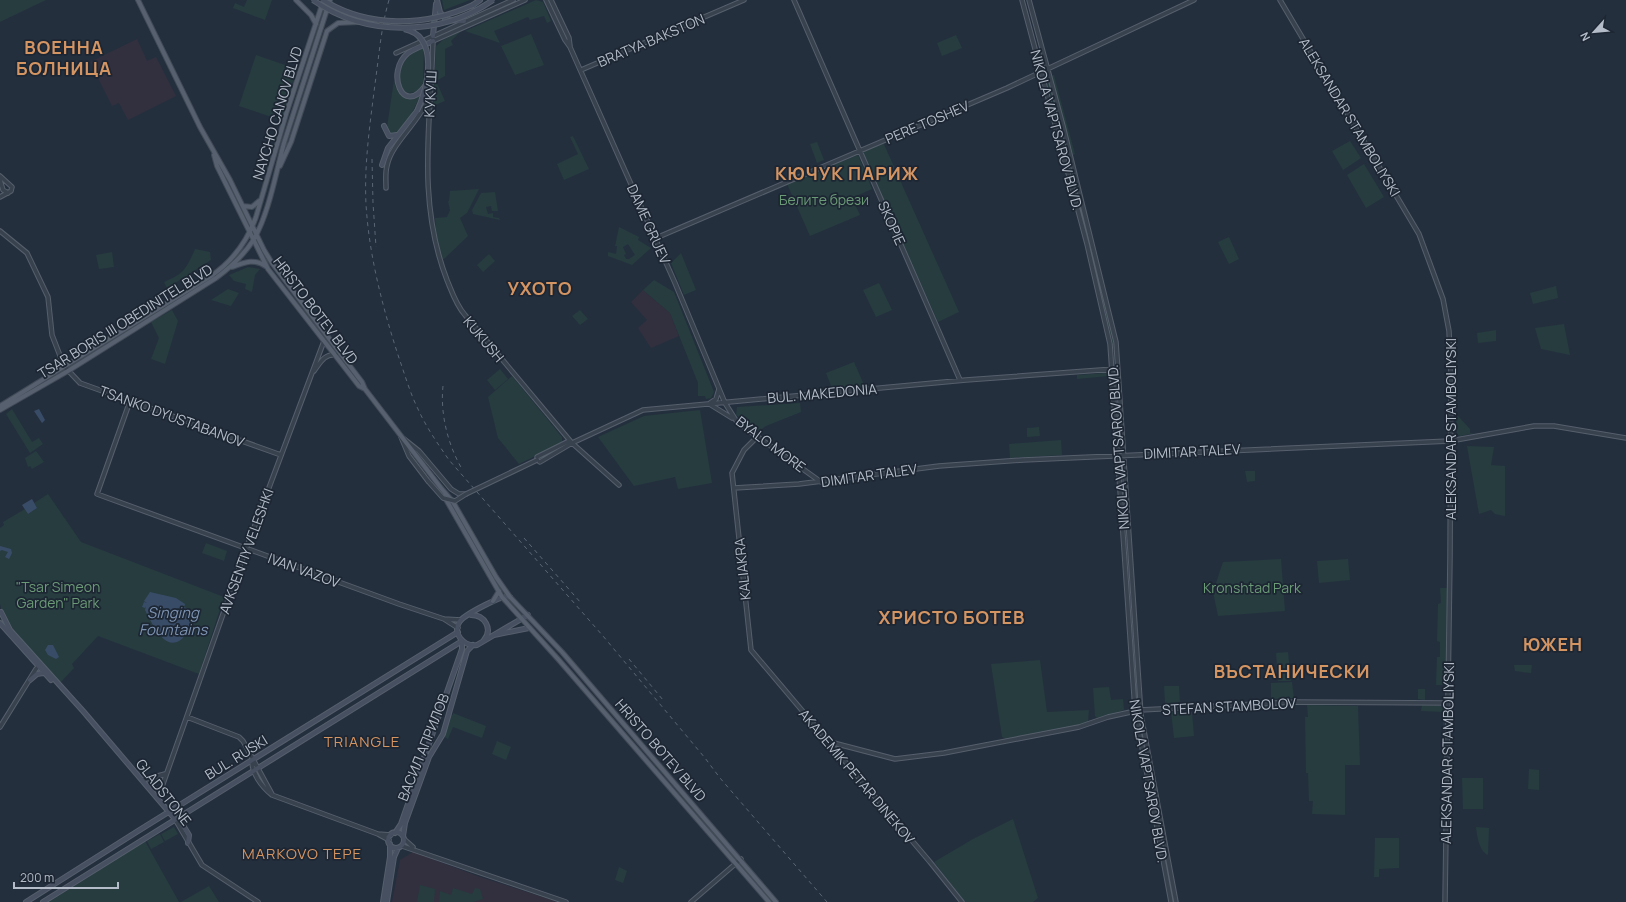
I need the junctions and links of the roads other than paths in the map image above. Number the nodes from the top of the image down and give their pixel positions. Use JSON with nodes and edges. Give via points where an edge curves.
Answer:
{"nodes":[{"id":1,"x":138,"y":0,"type":"edge"},
{"id":2,"x":296,"y":0,"type":"edge"},
{"id":3,"x":313,"y":0,"type":"edge"},
{"id":4,"x":323,"y":0,"type":"edge"},
{"id":5,"x":330,"y":0,"type":"edge"},
{"id":6,"x":437,"y":0,"type":"edge"},
{"id":7,"x":479,"y":0,"type":"edge"},
{"id":8,"x":493,"y":0,"type":"edge"},
{"id":9,"x":513,"y":0,"type":"edge"},
{"id":10,"x":525,"y":0,"type":"edge"},
{"id":11,"x":546,"y":0,"type":"edge"},
{"id":12,"x":551,"y":0,"type":"edge"},
{"id":13,"x":744,"y":0,"type":"edge"},
{"id":14,"x":794,"y":0,"type":"edge"},
{"id":15,"x":1022,"y":0,"type":"edge"},
{"id":16,"x":1029,"y":0,"type":"edge"},
{"id":17,"x":1194,"y":0,"type":"edge"},
{"id":18,"x":1280,"y":0,"type":"edge"},
{"id":19,"x":464,"y":21,"type":"junction"},
{"id":20,"x":358,"y":22,"type":"junction"},
{"id":21,"x":316,"y":24,"type":"junction"},
{"id":22,"x":396,"y":28,"type":"junction"},
{"id":23,"x":433,"y":36,"type":"junction"},
{"id":24,"x":433,"y":41,"type":"junction"},
{"id":25,"x":570,"y":47,"type":"junction"},
{"id":26,"x":396,"y":53,"type":"dead end"},
{"id":27,"x":1048,"y":68,"type":"junction"},
{"id":28,"x":581,"y":70,"type":"junction"},
{"id":29,"x":1042,"y":72,"type":"junction"},
{"id":30,"x":426,"y":86,"type":"junction"},
{"id":31,"x":429,"y":97,"type":"junction"},
{"id":32,"x":384,"y":126,"type":"dead end"},
{"id":33,"x":399,"y":134,"type":"junction"},
{"id":34,"x":860,"y":151,"type":"junction"},
{"id":35,"x":428,"y":153,"type":"joint"},
{"id":36,"x":214,"y":155,"type":"junction"},
{"id":37,"x":382,"y":164,"type":"dead end"},
{"id":38,"x":0,"y":176,"type":"edge"},
{"id":39,"x":0,"y":180,"type":"edge"},
{"id":40,"x":274,"y":180,"type":"junction"},
{"id":41,"x":8,"y":183,"type":"junction"},
{"id":42,"x":386,"y":188,"type":"dead end"},
{"id":43,"x":2,"y":189,"type":"edge"},
{"id":44,"x":8,"y":192,"type":"junction"},
{"id":45,"x":0,"y":197,"type":"edge"},
{"id":46,"x":262,"y":198,"type":"junction"},
{"id":47,"x":243,"y":206,"type":"junction"},
{"id":48,"x":253,"y":225,"type":"junction"},
{"id":49,"x":0,"y":231,"type":"edge"},
{"id":50,"x":250,"y":232,"type":"junction"},
{"id":51,"x":256,"y":233,"type":"junction"},
{"id":52,"x":656,"y":238,"type":"junction"},
{"id":53,"x":254,"y":239,"type":"junction"},
{"id":54,"x":230,"y":267,"type":"junction"},
{"id":55,"x":268,"y":269,"type":"junction"},
{"id":56,"x":328,"y":335,"type":"junction"},
{"id":57,"x":325,"y":340,"type":"junction"},
{"id":58,"x":336,"y":355,"type":"junction"},
{"id":59,"x":64,"y":366,"type":"junction"},
{"id":60,"x":1113,"y":369,"type":"junction"},
{"id":61,"x":1119,"y":369,"type":"junction"},
{"id":62,"x":68,"y":371,"type":"junction"},
{"id":63,"x":958,"y":372,"type":"junction"},
{"id":64,"x":312,"y":374,"type":"junction"},
{"id":65,"x":960,"y":380,"type":"junction"},
{"id":66,"x":952,"y":381,"type":"junction"},
{"id":67,"x":364,"y":388,"type":"junction"},
{"id":68,"x":719,"y":388,"type":"junction"},
{"id":69,"x":130,"y":401,"type":"junction"},
{"id":70,"x":725,"y":403,"type":"junction"},
{"id":71,"x":710,"y":404,"type":"junction"},
{"id":72,"x":0,"y":406,"type":"edge"},
{"id":73,"x":0,"y":410,"type":"edge"},
{"id":74,"x":737,"y":422,"type":"junction"},
{"id":75,"x":400,"y":436,"type":"junction"},
{"id":76,"x":758,"y":436,"type":"junction"},
{"id":77,"x":1626,"y":438,"type":"edge"},
{"id":78,"x":1450,"y":442,"type":"junction"},
{"id":79,"x":572,"y":443,"type":"junction"},
{"id":80,"x":281,"y":455,"type":"junction"},
{"id":81,"x":1118,"y":455,"type":"junction"},
{"id":82,"x":1124,"y":455,"type":"junction"},
{"id":83,"x":822,"y":482,"type":"junction"},
{"id":84,"x":619,"y":484,"type":"dead end"},
{"id":85,"x":441,"y":488,"type":"junction"},
{"id":86,"x":734,"y":488,"type":"junction"},
{"id":87,"x":466,"y":494,"type":"junction"},
{"id":88,"x":246,"y":549,"type":"junction"},
{"id":89,"x":499,"y":591,"type":"junction"},
{"id":90,"x":502,"y":597,"type":"junction"},
{"id":91,"x":510,"y":597,"type":"junction"},
{"id":92,"x":493,"y":601,"type":"junction"},
{"id":93,"x":1,"y":612,"type":"edge"},
{"id":94,"x":528,"y":615,"type":"junction"},
{"id":95,"x":468,"y":616,"type":"junction"},
{"id":96,"x":444,"y":619,"type":"junction"},
{"id":97,"x":521,"y":619,"type":"junction"},
{"id":98,"x":461,"y":620,"type":"junction"},
{"id":99,"x":0,"y":623,"type":"edge"},
{"id":100,"x":529,"y":628,"type":"junction"},
{"id":101,"x":458,"y":630,"type":"junction"},
{"id":102,"x":493,"y":635,"type":"junction"},
{"id":103,"x":462,"y":641,"type":"junction"},
{"id":104,"x":484,"y":641,"type":"junction"},
{"id":105,"x":473,"y":645,"type":"junction"},
{"id":106,"x":751,"y":650,"type":"joint"},
{"id":107,"x":39,"y":666,"type":"junction"},
{"id":108,"x":44,"y":674,"type":"junction"},
{"id":109,"x":30,"y":680,"type":"junction"},
{"id":110,"x":59,"y":686,"type":"junction"},
{"id":111,"x":1448,"y":703,"type":"junction"},
{"id":112,"x":1135,"y":710,"type":"junction"},
{"id":113,"x":1140,"y":710,"type":"junction"},
{"id":114,"x":187,"y":716,"type":"junction"},
{"id":115,"x":0,"y":726,"type":"edge"},
{"id":116,"x":826,"y":740,"type":"junction"},
{"id":117,"x":252,"y":759,"type":"junction"},
{"id":118,"x":259,"y":768,"type":"junction"},
{"id":119,"x":254,"y":771,"type":"junction"},
{"id":120,"x":165,"y":774,"type":"junction"},
{"id":121,"x":143,"y":780,"type":"junction"},
{"id":122,"x":272,"y":795,"type":"junction"},
{"id":123,"x":158,"y":798,"type":"junction"},
{"id":124,"x":169,"y":812,"type":"junction"},
{"id":125,"x":184,"y":814,"type":"junction"},
{"id":126,"x":175,"y":819,"type":"junction"},
{"id":127,"x":378,"y":834,"type":"junction"},
{"id":128,"x":393,"y":834,"type":"junction"},
{"id":129,"x":403,"y":837,"type":"junction"},
{"id":130,"x":389,"y":842,"type":"junction"},
{"id":131,"x":188,"y":843,"type":"junction"},
{"id":132,"x":400,"y":847,"type":"junction"},
{"id":133,"x":414,"y":848,"type":"junction"},
{"id":134,"x":741,"y":859,"type":"junction"},
{"id":135,"x":737,"y":863,"type":"junction"},
{"id":136,"x":26,"y":902,"type":"edge"},
{"id":137,"x":43,"y":902,"type":"edge"},
{"id":138,"x":258,"y":902,"type":"edge"},
{"id":139,"x":383,"y":902,"type":"edge"},
{"id":140,"x":387,"y":902,"type":"edge"},
{"id":141,"x":566,"y":902,"type":"edge"},
{"id":142,"x":691,"y":902,"type":"edge"},
{"id":143,"x":769,"y":902,"type":"edge"},
{"id":144,"x":776,"y":902,"type":"edge"},
{"id":145,"x":962,"y":902,"type":"edge"},
{"id":146,"x":1171,"y":902,"type":"edge"},
{"id":147,"x":1176,"y":902,"type":"edge"},
{"id":148,"x":1445,"y":902,"type":"edge"}],
"edges":[{"from":1,"to":36,"type":"main road","name":"HRISTO BOTEV BLVD"},
{"from":2,"to":21,"type":"main road"},
{"from":3,"to":20,"type":"main road","bridge":true},
{"from":4,"to":7,"type":"main road","bridge":true,"via":[[361,17],[399,22],[436,18],[473,5]]},
{"from":4,"to":21,"type":"main road","name":"NAYCHO CANOV BLVD"},
{"from":5,"to":40,"type":"main road","name":"NAYCHO CANOV BLVD"},
{"from":6,"to":19,"type":"main road","via":[[440,12],[446,20]]},
{"from":6,"to":23,"type":"main road"},
{"from":8,"to":22,"type":"main road","bridge":true,"via":[[453,20]]},
{"from":9,"to":19,"type":"street"},
{"from":10,"to":24,"type":"street"},
{"from":11,"to":25,"type":"street"},
{"from":12,"to":25,"type":"street","via":[[569,38]]},
{"from":13,"to":28,"type":"street","name":"BRATYA BAKSTON"},
{"from":14,"to":34,"type":"street","name":"SKOPIE"},
{"from":15,"to":29,"type":"street","name":"NIKOLA VAPTSAROV BLVD."},
{"from":16,"to":27,"type":"street","name":"NIKOLA VAPTSAROV BLVD."},
{"from":17,"to":27,"type":"street","name":"PERE TOSHEV"},
{"from":18,"to":78,"type":"street","name":"ALEKSANDAR STAMBOLIYSKI","via":[[1419,234],[1436,278],[1449,331]]},
{"from":19,"to":23,"type":"street"},
{"from":20,"to":22,"type":"main road","bridge":true},
{"from":20,"to":40,"type":"main road","via":[[342,22],[329,28],[291,142]]},
{"from":21,"to":46,"type":"main road","name":"NAYCHO CANOV BLVD"},
{"from":22,"to":30,"type":"main road","bridge":true,"via":[[416,33],[424,42],[427,53]]},
{"from":23,"to":24,"type":"street","name":"КУКУШ"},
{"from":23,"to":26,"type":"street"},
{"from":24,"to":30,"type":"main road","via":[[411,51],[402,60],[397,77],[397,85],[406,95],[416,95]]},
{"from":24,"to":31,"type":"street","name":"КУКУШ"},
{"from":25,"to":28,"type":"street","name":"DAME GRUEV"},
{"from":27,"to":29,"type":"street","name":"PERE TOSHEV"},
{"from":27,"to":61,"type":"street","name":"NIKOLA VAPTSAROV BLVD.","via":[[1110,311]]},
{"from":28,"to":52,"type":"street","name":"DAME GRUEV"},
{"from":29,"to":34,"type":"street","name":"PERE TOSHEV"},
{"from":29,"to":60,"type":"street","name":"NIKOLA VAPTSAROV BLVD.","via":[[1106,320]]},
{"from":30,"to":33,"type":"main road","bridge":true,"via":[[417,111]]},
{"from":31,"to":35,"type":"street","name":"КУКУШ"},
{"from":31,"to":42,"type":"street","via":[[417,121],[391,154],[387,165]]},
{"from":32,"to":33,"type":"main road","via":[[389,136]]},
{"from":33,"to":37,"type":"main road","via":[[388,148]]},
{"from":34,"to":52,"type":"street","name":"PERE TOSHEV"},
{"from":34,"to":63,"type":"street","name":"SKOPIE"},
{"from":35,"to":79,"type":"street","name":"KUKUSH","via":[[427,187],[438,252],[458,306]]},
{"from":36,"to":47,"type":"main road","name":"HRISTO BOTEV BLVD"},
{"from":36,"to":50,"type":"main road","name":"HRISTO BOTEV BLVD"},
{"from":38,"to":41,"type":"street"},
{"from":39,"to":43,"type":"street"},
{"from":40,"to":51,"type":"main road"},
{"from":41,"to":43,"type":"street"},
{"from":41,"to":44,"type":"street","via":[[12,187]]},
{"from":43,"to":44,"type":"street"},
{"from":44,"to":45,"type":"street"},
{"from":46,"to":47,"type":"main road","via":[[254,207]]},
{"from":46,"to":48,"type":"main road","name":"NAYCHO CANOV BLVD"},
{"from":47,"to":48,"type":"main road","name":"HRISTO BOTEV BLVD"},
{"from":48,"to":50,"type":"main road","name":"NAYCHO CANOV BLVD"},
{"from":48,"to":51,"type":"main road","name":"HRISTO BOTEV BLVD"},
{"from":49,"to":59,"type":"street","name":"TSANKO DYUSTABANOV","via":[[27,253],[48,297],[52,335]]},
{"from":50,"to":53,"type":"main road","name":"HRISTO BOTEV BLVD"},
{"from":50,"to":59,"type":"main road","name":"TSAR BORIS III OBEDINITEL BLVD","via":[[241,248],[224,267]]},
{"from":51,"to":53,"type":"main road"},
{"from":51,"to":56,"type":"main road","name":"HRISTO BOTEV BLVD","via":[[272,263]]},
{"from":52,"to":68,"type":"street","name":"DAME GRUEV"},
{"from":53,"to":54,"type":"main road","name":"TSAR BORIS III OBEDINITEL BLVD"},
{"from":53,"to":55,"type":"main road","name":"HRISTO BOTEV BLVD"},
{"from":54,"to":55,"type":"main road","via":[[248,261],[257,262]]},
{"from":54,"to":62,"type":"main road","name":"TSAR BORIS III OBEDINITEL BLVD"},
{"from":55,"to":57,"type":"main road","name":"HRISTO BOTEV BLVD"},
{"from":56,"to":57,"type":"main road"},
{"from":56,"to":67,"type":"main road","name":"HRISTO BOTEV BLVD"},
{"from":57,"to":58,"type":"main road","name":"HRISTO BOTEV BLVD"},
{"from":57,"to":64,"type":"street","name":"AVKSENTIY VELESHKI"},
{"from":58,"to":64,"type":"street","name":"AVKSENTIY VELESHKI","via":[[324,358]]},
{"from":58,"to":67,"type":"main road","name":"HRISTO BOTEV BLVD","via":[[359,386]]},
{"from":59,"to":62,"type":"street","name":"TSANKO DYUSTABANOV"},
{"from":59,"to":72,"type":"main road","name":"TSAR BORIS III OBEDINITEL BLVD"},
{"from":60,"to":61,"type":"street","name":"BUL. MAKEDONIA"},
{"from":60,"to":65,"type":"street","name":"BUL. MAKEDONIA"},
{"from":60,"to":81,"type":"street","name":"NIKOLA VAPTSAROV BLVD."},
{"from":61,"to":82,"type":"street","name":"NIKOLA VAPTSAROV BLVD."},
{"from":62,"to":69,"type":"street","name":"TSANKO DYUSTABANOV","via":[[80,383]]},
{"from":62,"to":73,"type":"main road","name":"TSAR BORIS III OBEDINITEL BLVD"},
{"from":63,"to":65,"type":"street","name":"SKOPIE"},
{"from":63,"to":66,"type":"street"},
{"from":64,"to":80,"type":"street","name":"AVKSENTIY VELESHKI"},
{"from":65,"to":66,"type":"street","name":"BUL. MAKEDONIA"},
{"from":66,"to":70,"type":"street","name":"BUL. MAKEDONIA"},
{"from":67,"to":75,"type":"main road","name":"HRISTO BOTEV BLVD"},
{"from":68,"to":70,"type":"street","name":"DAME GRUEV"},
{"from":68,"to":71,"type":"street","via":[[716,399]]},
{"from":69,"to":80,"type":"street","name":"TSANKO DYUSTABANOV"},
{"from":69,"to":88,"type":"street","name":"IVAN VAZOV","via":[[97,494]]},
{"from":70,"to":71,"type":"street","name":"BUL. MAKEDONIA"},
{"from":70,"to":74,"type":"street","name":"BYALO MORE"},
{"from":71,"to":74,"type":"street"},
{"from":71,"to":79,"type":"street","name":"BUL. MAKEDONIA","via":[[643,410]]},
{"from":74,"to":76,"type":"street","name":"BYALO MORE"},
{"from":75,"to":85,"type":"main road","name":"HRISTO BOTEV BLVD"},
{"from":75,"to":87,"type":"street","via":[[419,451],[454,492]]},
{"from":75,"to":87,"type":"street","bridge":true,"via":[[409,456],[440,496],[445,500],[455,501]]},
{"from":76,"to":83,"type":"street","name":"BYALO MORE"},
{"from":76,"to":86,"type":"street","name":"KALIAKRA","via":[[744,450],[732,473]]},
{"from":77,"to":78,"type":"street","name":"DIMITAR TALEV","via":[[1534,426]]},
{"from":78,"to":82,"type":"street","name":"DIMITAR TALEV"},
{"from":78,"to":111,"type":"street","name":"ALEKSANDAR STAMBOLIYSKI"},
{"from":79,"to":84,"type":"street","name":"KUKUSH"},
{"from":79,"to":87,"type":"street","name":"BUL. MAKEDONIA","bridge":true,"via":[[540,462],[537,460]]},
{"from":80,"to":88,"type":"street","name":"AVKSENTIY VELESHKI"},
{"from":81,"to":82,"type":"street","name":"DIMITAR TALEV"},
{"from":81,"to":83,"type":"street","name":"DIMITAR TALEV","via":[[967,464]]},
{"from":81,"to":112,"type":"street","name":"NIKOLA VAPTSAROV BLVD."},
{"from":82,"to":113,"type":"street","name":"NIKOLA VAPTSAROV BLVD."},
{"from":83,"to":86,"type":"street","name":"DIMITAR TALEV"},
{"from":85,"to":89,"type":"main road","name":"HRISTO BOTEV BLVD"},
{"from":85,"to":91,"type":"main road","name":"HRISTO BOTEV BLVD","via":[[454,502]]},
{"from":86,"to":106,"type":"street","name":"KALIAKRA"},
{"from":88,"to":96,"type":"street","name":"IVAN VAZOV"},
{"from":88,"to":114,"type":"street","name":"AVKSENTIY VELESHKI"},
{"from":89,"to":90,"type":"main road","name":"HRISTO BOTEV BLVD"},
{"from":89,"to":92,"type":"main road"},
{"from":90,"to":91,"type":"main road"},
{"from":90,"to":92,"type":"main road"},
{"from":90,"to":97,"type":"main road","name":"HRISTO BOTEV BLVD"},
{"from":91,"to":94,"type":"main road","name":"HRISTO BOTEV BLVD"},
{"from":92,"to":95,"type":"main road"},
{"from":93,"to":107,"type":"main road","name":"GLADSTONE","via":[[10,630]]},
{"from":94,"to":97,"type":"main road"},
{"from":94,"to":134,"type":"main road","name":"HRISTO BOTEV BLVD"},
{"from":95,"to":98,"type":"main road"},
{"from":95,"to":104,"type":"main road","via":[[479,616],[486,623],[487,634]]},
{"from":96,"to":98,"type":"street","name":"IVAN VAZOV"},
{"from":96,"to":101,"type":"street","name":"IVAN VAZOV"},
{"from":97,"to":100,"type":"main road","name":"HRISTO BOTEV BLVD"},
{"from":97,"to":102,"type":"main road"},
{"from":98,"to":101,"type":"main road"},
{"from":99,"to":107,"type":"main road","name":"GLADSTONE"},
{"from":100,"to":102,"type":"main road"},
{"from":100,"to":135,"type":"main road","name":"HRISTO BOTEV BLVD"},
{"from":101,"to":103,"type":"main road"},
{"from":101,"to":117,"type":"main road","name":"BUL. RUSKI"},
{"from":102,"to":104,"type":"main road"},
{"from":103,"to":105,"type":"main road"},
{"from":103,"to":118,"type":"main road","name":"BUL. RUSKI"},
{"from":103,"to":128,"type":"main road","name":"ВАСИЛ АПРИЛОВ","via":[[462,649],[401,824]]},
{"from":104,"to":105,"type":"main road"},
{"from":105,"to":129,"type":"main road","name":"ВАСИЛ АПРИЛОВ","via":[[467,651],[442,734],[429,757],[403,828]]},
{"from":106,"to":116,"type":"street","name":"AKADEMIK PETAR DINEKOV"},
{"from":107,"to":108,"type":"main road","name":"GLADSTONE"},
{"from":107,"to":109,"type":"street"},
{"from":107,"to":110,"type":"main road","name":"GLADSTONE"},
{"from":108,"to":109,"type":"main road","via":[[38,673]]},
{"from":108,"to":110,"type":"main road","name":"GLADSTONE"},
{"from":109,"to":115,"type":"street"},
{"from":110,"to":121,"type":"main road","name":"GLADSTONE"},
{"from":111,"to":113,"type":"street","name":"STEFAN STAMBOLOV","via":[[1295,702]]},
{"from":111,"to":148,"type":"street","name":"ALEKSANDAR STAMBOLIYSKI"},
{"from":112,"to":113,"type":"street","name":"STEFAN STAMBOLOV"},
{"from":112,"to":116,"type":"street","name":"STEFAN STAMBOLOV","via":[[1079,727],[899,759]]},
{"from":112,"to":146,"type":"street","name":"NIKOLA VAPTSAROV BLVD."},
{"from":113,"to":147,"type":"street","name":"NIKOLA VAPTSAROV BLVD."},
{"from":114,"to":117,"type":"street","via":[[239,737]]},
{"from":114,"to":120,"type":"street","name":"AVKSENTIY VELESHKI"},
{"from":116,"to":145,"type":"street","name":"AKADEMIK PETAR DINEKOV"},
{"from":117,"to":118,"type":"street"},
{"from":117,"to":119,"type":"street"},
{"from":117,"to":124,"type":"main road","name":"BUL. RUSKI"},
{"from":118,"to":119,"type":"main road","name":"BUL. RUSKI"},
{"from":118,"to":122,"type":"street"},
{"from":119,"to":122,"type":"street","via":[[263,788]]},
{"from":119,"to":125,"type":"main road","name":"BUL. RUSKI"},
{"from":120,"to":121,"type":"street"},
{"from":120,"to":123,"type":"street","name":"AVKSENTIY VELESHKI"},
{"from":121,"to":123,"type":"main road","name":"GLADSTONE"},
{"from":122,"to":127,"type":"street"},
{"from":123,"to":124,"type":"main road","name":"GLADSTONE"},
{"from":124,"to":126,"type":"main road","name":"GLADSTONE"},
{"from":124,"to":136,"type":"main road","name":"BUL. RUSKI"},
{"from":125,"to":126,"type":"main road","name":"BUL. RUSKI"},
{"from":125,"to":131,"type":"main road","via":[[182,822],[189,835]]},
{"from":126,"to":131,"type":"street","name":"GLADSTONE"},
{"from":126,"to":137,"type":"main road","name":"BUL. RUSKI"},
{"from":127,"to":128,"type":"street"},
{"from":127,"to":130,"type":"street"},
{"from":128,"to":129,"type":"main road"},
{"from":128,"to":130,"type":"main road","name":"ВАСИЛ АПРИЛОВ"},
{"from":129,"to":132,"type":"main road","name":"ВАСИЛ АПРИЛОВ"},
{"from":129,"to":133,"type":"street"},
{"from":130,"to":132,"type":"main road"},
{"from":130,"to":139,"type":"main road","name":"ВАСИЛ АПРИЛОВ","via":[[390,857]]},
{"from":131,"to":138,"type":"street","name":"GLADSTONE","via":[[202,865]]},
{"from":132,"to":133,"type":"street"},
{"from":132,"to":140,"type":"main road","name":"ВАСИЛ АПРИЛОВ","via":[[394,857]]},
{"from":133,"to":141,"type":"street","via":[[481,874]]},
{"from":134,"to":135,"type":"street"},
{"from":134,"to":144,"type":"main road","name":"HRISTO BOTEV BLVD"},
{"from":135,"to":142,"type":"street"},
{"from":135,"to":143,"type":"main road","name":"HRISTO BOTEV BLVD"}]}
